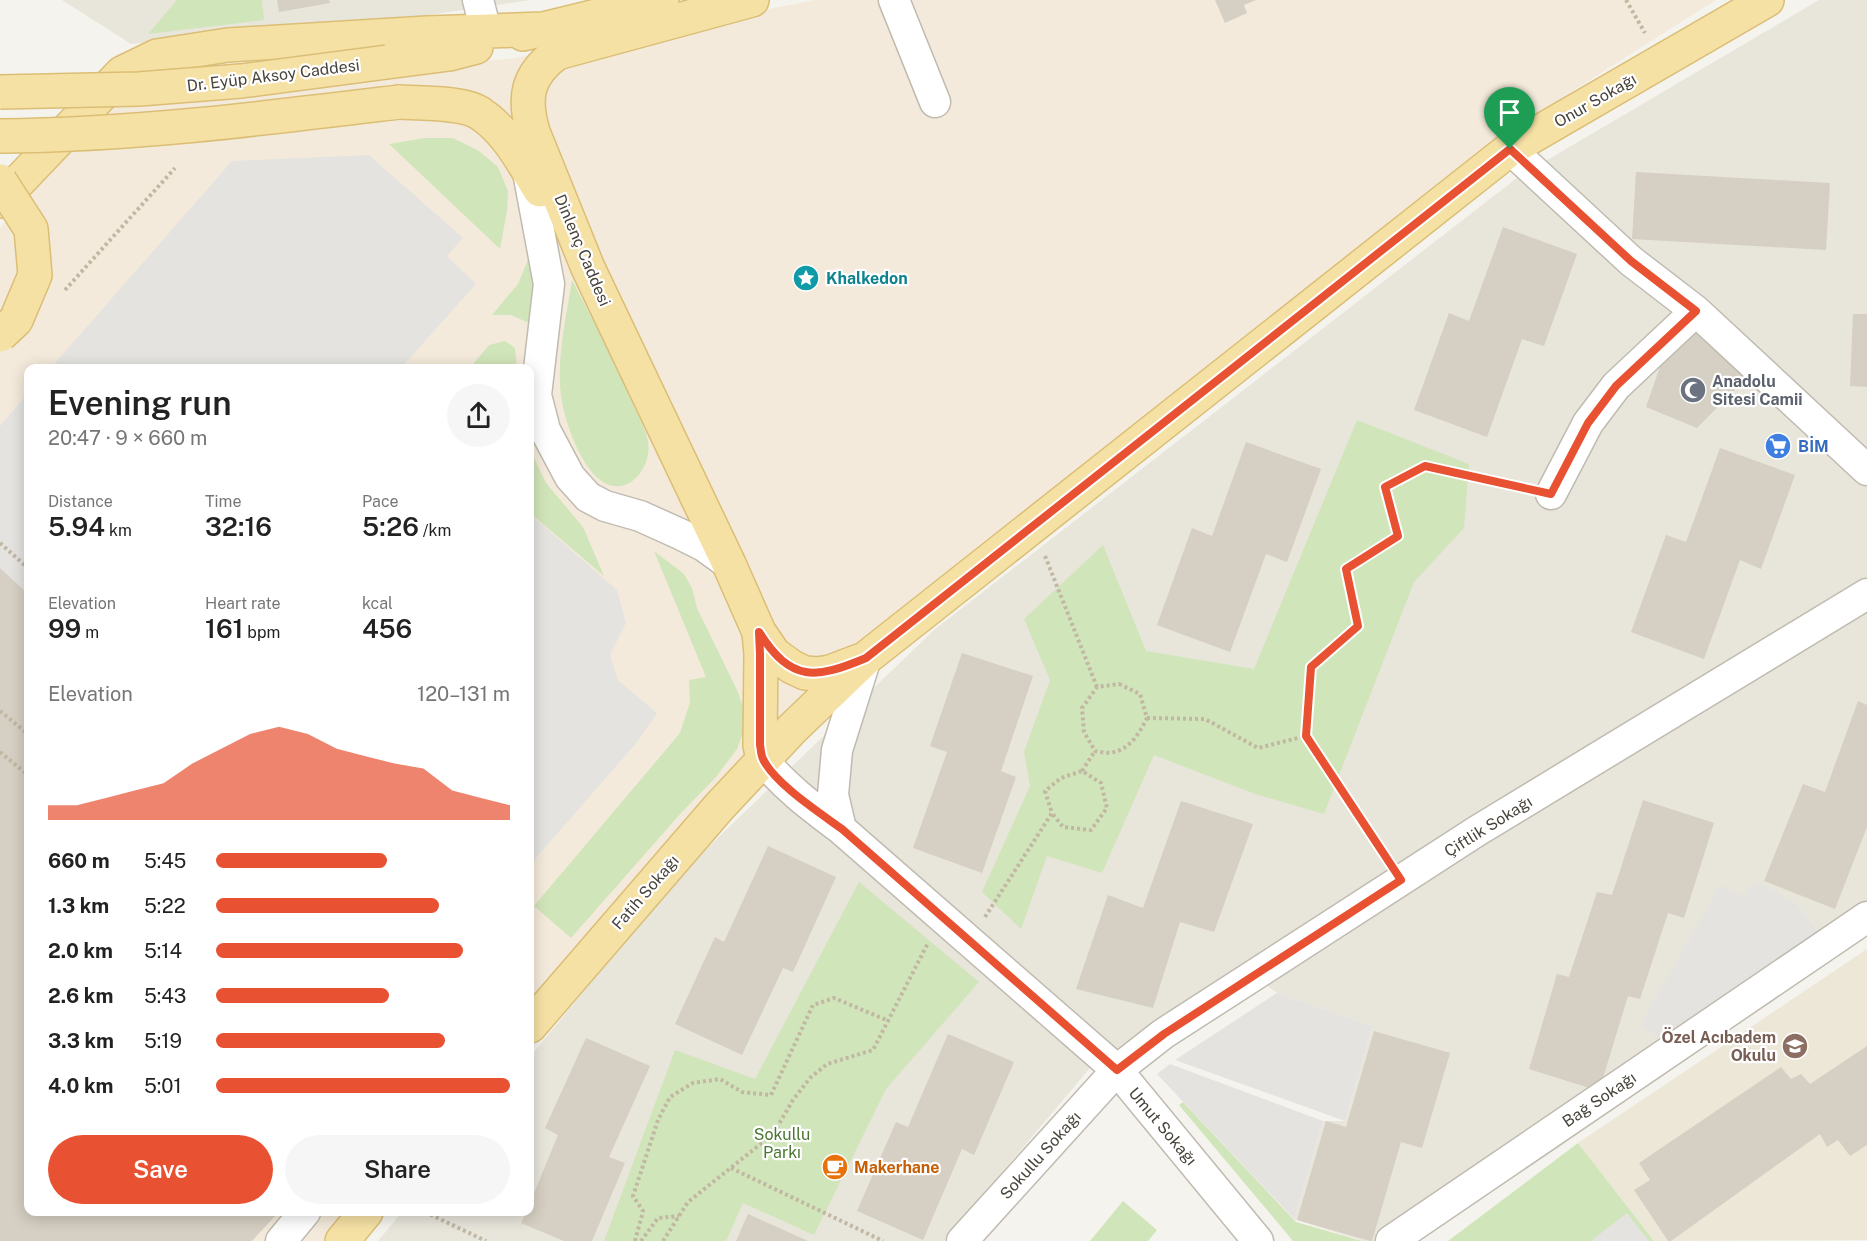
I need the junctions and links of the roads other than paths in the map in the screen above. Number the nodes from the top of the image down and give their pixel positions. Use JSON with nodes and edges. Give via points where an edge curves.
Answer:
{"nodes":[{"id":1,"x":662,"y":0,"type":"edge"},
{"id":2,"x":752,"y":0,"type":"edge"},
{"id":3,"x":894,"y":0,"type":"edge"},
{"id":4,"x":1767,"y":0,"type":"edge"},
{"id":5,"x":482,"y":16,"type":"edge"},
{"id":6,"x":543,"y":29,"type":"junction"},
{"id":7,"x":0,"y":92,"type":"edge"},
{"id":8,"x":935,"y":102,"type":"dead end"},
{"id":9,"x":0,"y":136,"type":"edge"},
{"id":10,"x":1510,"y":149,"type":"junction"},
{"id":11,"x":528,"y":172,"type":"junction"},
{"id":12,"x":0,"y":181,"type":"edge"},
{"id":13,"x":0,"y":201,"type":"edge"},
{"id":14,"x":588,"y":268,"type":"junction"},
{"id":15,"x":1696,"y":311,"type":"junction"},
{"id":16,"x":0,"y":335,"type":"edge"},
{"id":17,"x":1867,"y":470,"type":"edge"},
{"id":18,"x":1551,"y":494,"type":"road end"},
{"id":19,"x":729,"y":564,"type":"junction"},
{"id":20,"x":1867,"y":594,"type":"edge"},
{"id":21,"x":759,"y":632,"type":"junction"},
{"id":22,"x":866,"y":658,"type":"junction"},
{"id":23,"x":763,"y":760,"type":"junction"},
{"id":24,"x":842,"y":829,"type":"junction"},
{"id":25,"x":1867,"y":917,"type":"edge"},
{"id":26,"x":534,"y":1021,"type":"edge"},
{"id":27,"x":1117,"y":1070,"type":"junction"},
{"id":28,"x":302,"y":1216,"type":"edge"},
{"id":29,"x":363,"y":1216,"type":"edge"},
{"id":30,"x":280,"y":1241,"type":"edge"},
{"id":31,"x":342,"y":1241,"type":"edge"},
{"id":32,"x":962,"y":1241,"type":"edge"},
{"id":33,"x":1258,"y":1241,"type":"edge"},
{"id":34,"x":1391,"y":1241,"type":"edge"}],
"edges":[{"from":1,"to":6,"type":"main road"},
{"from":2,"to":14,"type":"main road","name":"Dinlenç Caddesi","via":[[557,53],[539,68],[528,90],[528,115]]},
{"from":3,"to":8,"type":"street"},
{"from":4,"to":10,"type":"main road","name":"Onur Sokağı"},
{"from":5,"to":6,"type":"main road"},
{"from":5,"to":13,"type":"main road","via":[[157,56],[122,73]]},
{"from":6,"to":7,"type":"main road","name":"Dr. Eyüp Aksoy Caddesi","bridge":true,"via":[[449,54],[241,81],[139,89]]},
{"from":9,"to":11,"type":"main road","bridge":true,"via":[[233,122],[399,102],[444,104],[480,112],[510,141]]},
{"from":10,"to":15,"type":"street","via":[[1631,261]]},
{"from":10,"to":22,"type":"main road","name":"Onur Sokağı"},
{"from":11,"to":14,"type":"main road"},
{"from":11,"to":19,"type":"street","via":[[549,284],[536,395],[545,430],[570,477],[588,497],[680,534]]},
{"from":12,"to":16,"type":"main road","bridge":true,"via":[[31,229],[34,275],[16,320]]},
{"from":14,"to":19,"type":"main road","name":"Dinlenç Caddesi"},
{"from":15,"to":17,"type":"street"},
{"from":15,"to":18,"type":"street","via":[[1616,386],[1588,423]]},
{"from":19,"to":21,"type":"main road","name":"Dinlenç Caddesi"},
{"from":20,"to":27,"type":"street","name":"Çiftlik Sokağı","via":[[1477,831],[1164,1034]]},
{"from":21,"to":22,"type":"main road","name":"Dinlenç Caddesi","via":[[774,654],[805,673],[830,672]]},
{"from":21,"to":23,"type":"main road","name":"Dinlenç Caddesi"},
{"from":22,"to":23,"type":"main road","name":"Onur Sokağı"},
{"from":22,"to":24,"type":"street","via":[[837,750],[833,795]]},
{"from":23,"to":24,"type":"street","name":"Umut Sokağı","via":[[794,794]]},
{"from":23,"to":26,"type":"main road","name":"Fatih Sokağı"},
{"from":24,"to":27,"type":"street","name":"Umut Sokağı"},
{"from":25,"to":34,"type":"street","name":"Bağ Sokağı"},
{"from":27,"to":32,"type":"street","name":"Sokullu Sokağı"},
{"from":27,"to":33,"type":"street","name":"Umut Sokağı"},
{"from":28,"to":30,"type":"street"},
{"from":29,"to":31,"type":"main road"}]}
